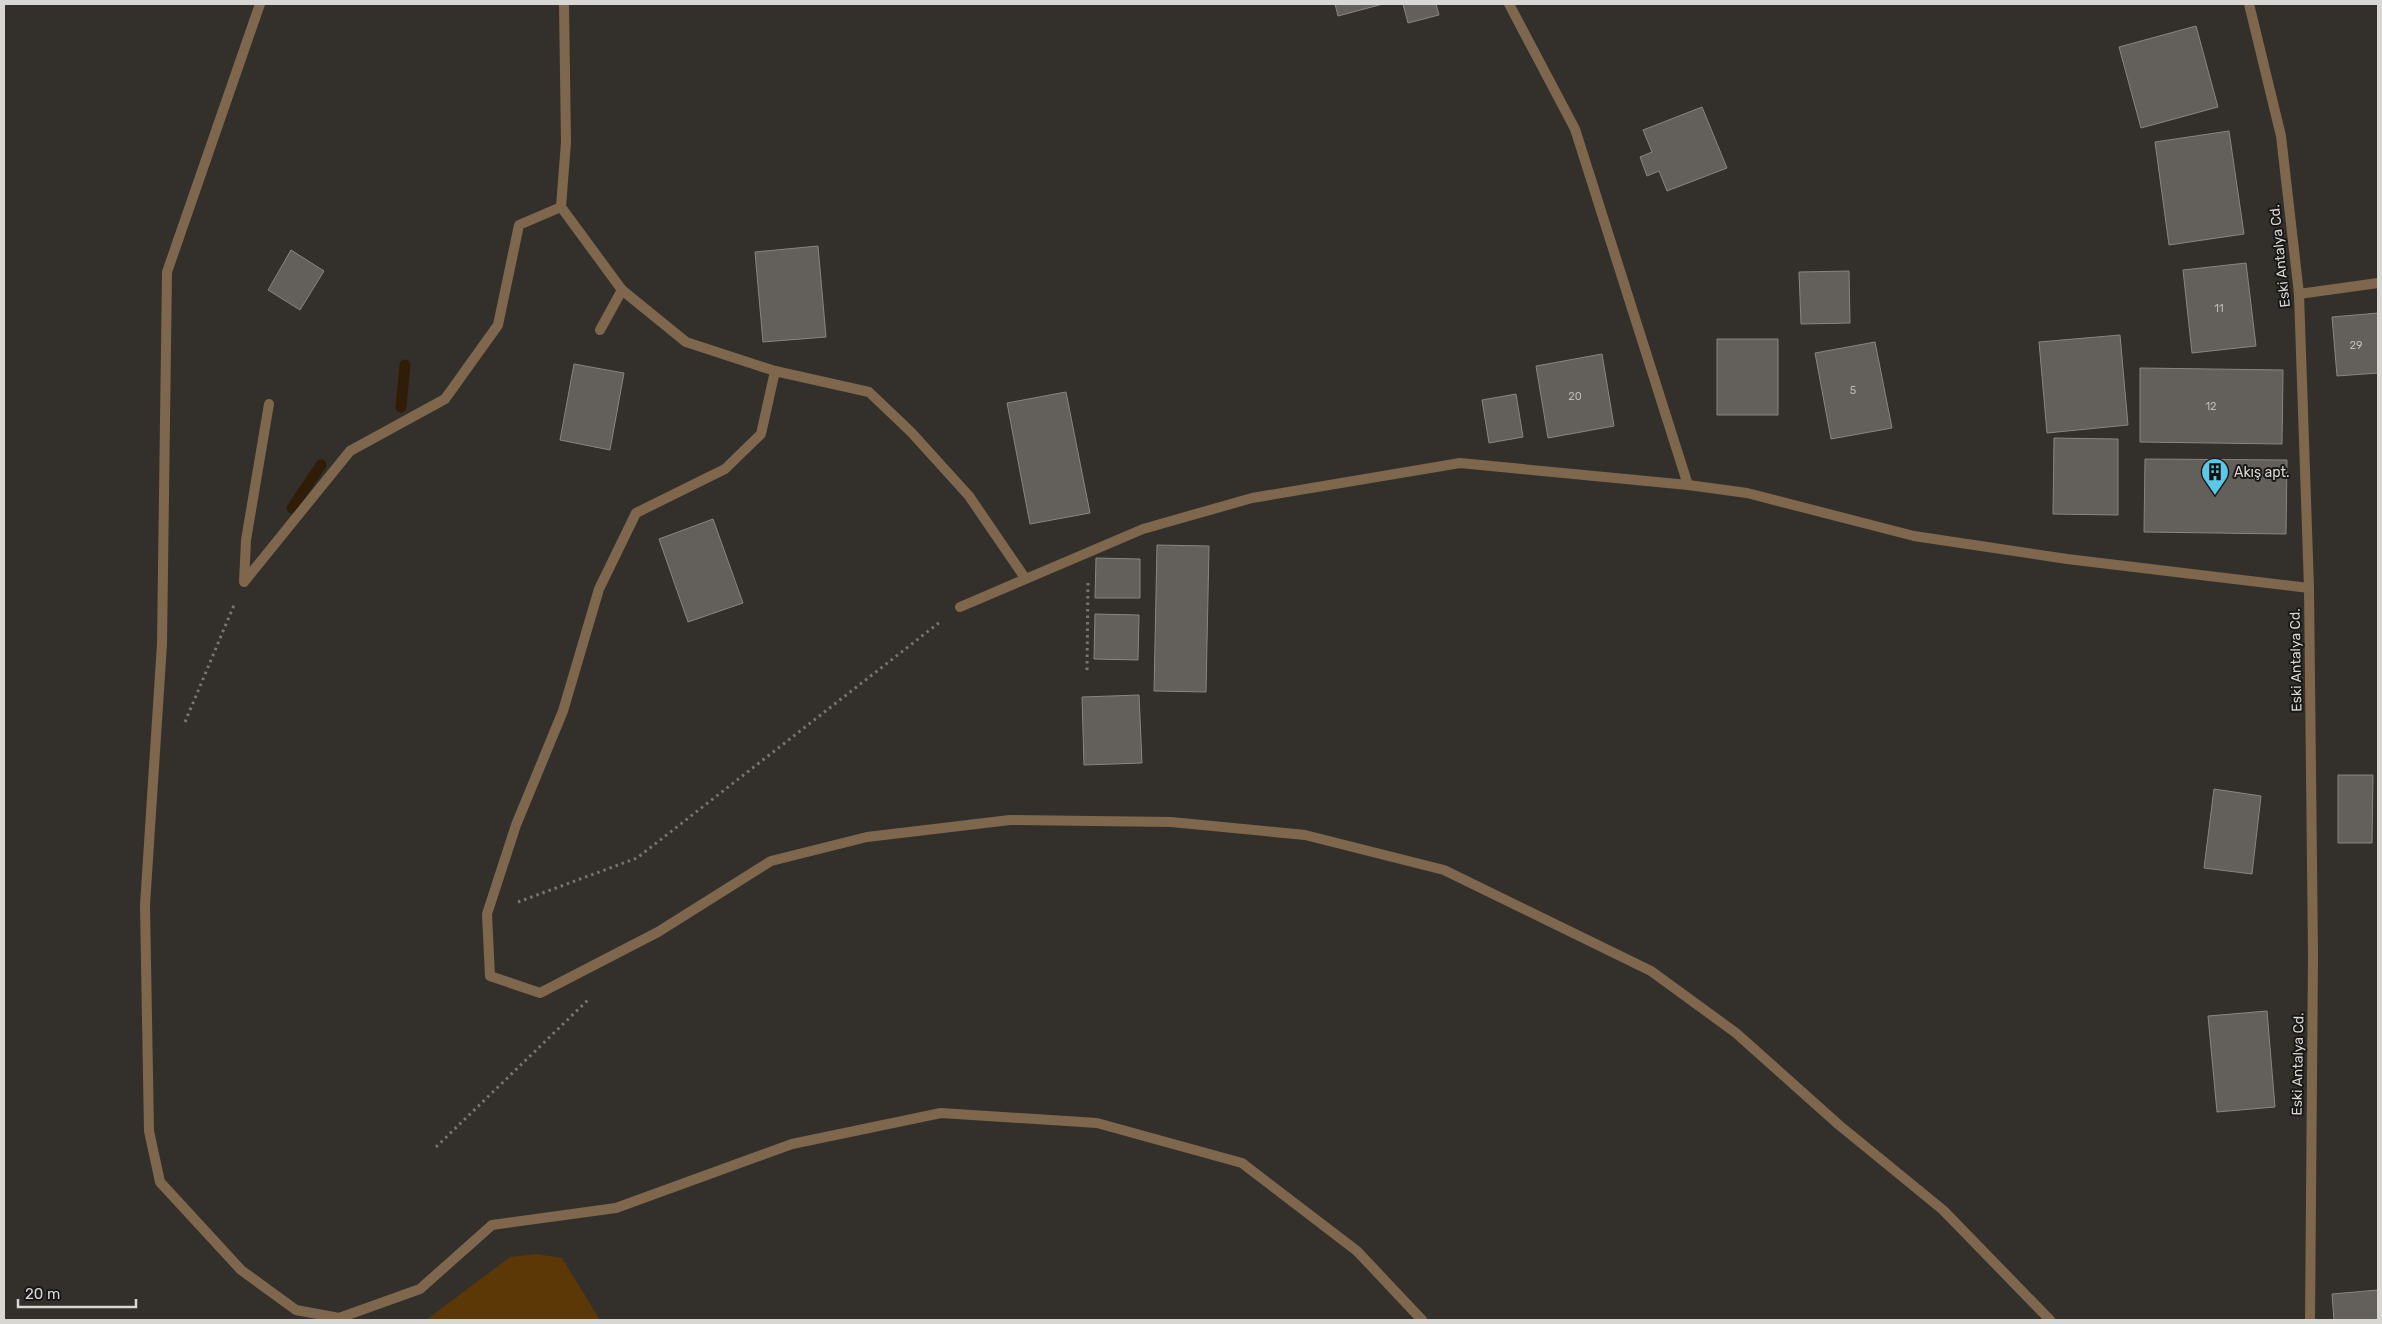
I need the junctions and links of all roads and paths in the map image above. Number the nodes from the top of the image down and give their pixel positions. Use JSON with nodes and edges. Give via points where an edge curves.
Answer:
{"nodes":[{"id":1,"x":260,"y":4,"type":"edge"},
{"id":2,"x":564,"y":4,"type":"edge"},
{"id":3,"x":1509,"y":4,"type":"edge"},
{"id":4,"x":2249,"y":4,"type":"edge"},
{"id":5,"x":560,"y":207,"type":"junction"},
{"id":6,"x":2378,"y":283,"type":"edge"},
{"id":7,"x":622,"y":290,"type":"junction"},
{"id":8,"x":2299,"y":294,"type":"junction"},
{"id":9,"x":600,"y":330,"type":"dead end"},
{"id":10,"x":775,"y":372,"type":"junction"},
{"id":11,"x":269,"y":404,"type":"dead end"},
{"id":12,"x":1688,"y":485,"type":"junction"},
{"id":13,"x":1088,"y":552,"type":"junction"},
{"id":14,"x":1025,"y":578,"type":"junction"},
{"id":15,"x":244,"y":582,"type":"junction"},
{"id":16,"x":2309,"y":588,"type":"junction"},
{"id":17,"x":960,"y":607,"type":"joint"},
{"id":18,"x":1087,"y":670,"type":"dead end"},
{"id":19,"x":182,"y":728,"type":"dead end"},
{"id":20,"x":486,"y":914,"type":"junction"},
{"id":21,"x":594,"y":994,"type":"dead end"},
{"id":22,"x":436,"y":1147,"type":"dead end"},
{"id":23,"x":1422,"y":1320,"type":"edge"},
{"id":24,"x":2050,"y":1320,"type":"edge"},
{"id":25,"x":2310,"y":1320,"type":"edge"}],
"edges":[{"from":1,"to":23,"type":"street","via":[[167,272],[162,644],[145,905],[149,1130],[160,1182],[241,1270],[296,1310],[338,1318],[420,1289],[492,1225],[616,1208],[792,1144],[941,1113],[1097,1123],[1242,1164],[1357,1251]]},
{"from":2,"to":5,"type":"street","via":[[566,142]]},
{"from":3,"to":12,"type":"street","via":[[1575,129]]},
{"from":4,"to":8,"type":"street","name":"Eski Antalya Cd.","via":[[2281,136]]},
{"from":5,"to":7,"type":"street"},
{"from":5,"to":15,"type":"street","via":[[518,225],[498,325],[445,399],[350,451]]},
{"from":6,"to":8,"type":"street"},
{"from":7,"to":9,"type":"street"},
{"from":7,"to":10,"type":"street","via":[[686,342]]},
{"from":8,"to":16,"type":"street","name":"Eski Antalya Cd."},
{"from":10,"to":14,"type":"street","via":[[869,392],[912,432],[969,496]]},
{"from":10,"to":20,"type":"street","via":[[761,434],[725,470],[636,513],[599,589],[563,711],[516,825]]},
{"from":11,"to":15,"type":"street","via":[[246,540]]},
{"from":12,"to":13,"type":"street","via":[[1460,463],[1252,498],[1143,529]]},
{"from":12,"to":16,"type":"street","via":[[1747,493],[1914,536],[2067,559]]},
{"from":13,"to":14,"type":"street"},
{"from":13,"to":18,"type":"path"},
{"from":14,"to":17,"type":"street"},
{"from":15,"to":19,"type":"path"},
{"from":16,"to":25,"type":"street","name":"Eski Antalya Cd.","via":[[2313,945]]},
{"from":17,"to":20,"type":"path","via":[[637,858]]},
{"from":20,"to":24,"type":"street","via":[[490,976],[540,993],[658,932],[772,860],[867,837],[1010,820],[1171,822],[1305,835],[1444,870],[1651,971],[1736,1033],[1839,1126],[1943,1210]]},
{"from":21,"to":22,"type":"path"}]}
